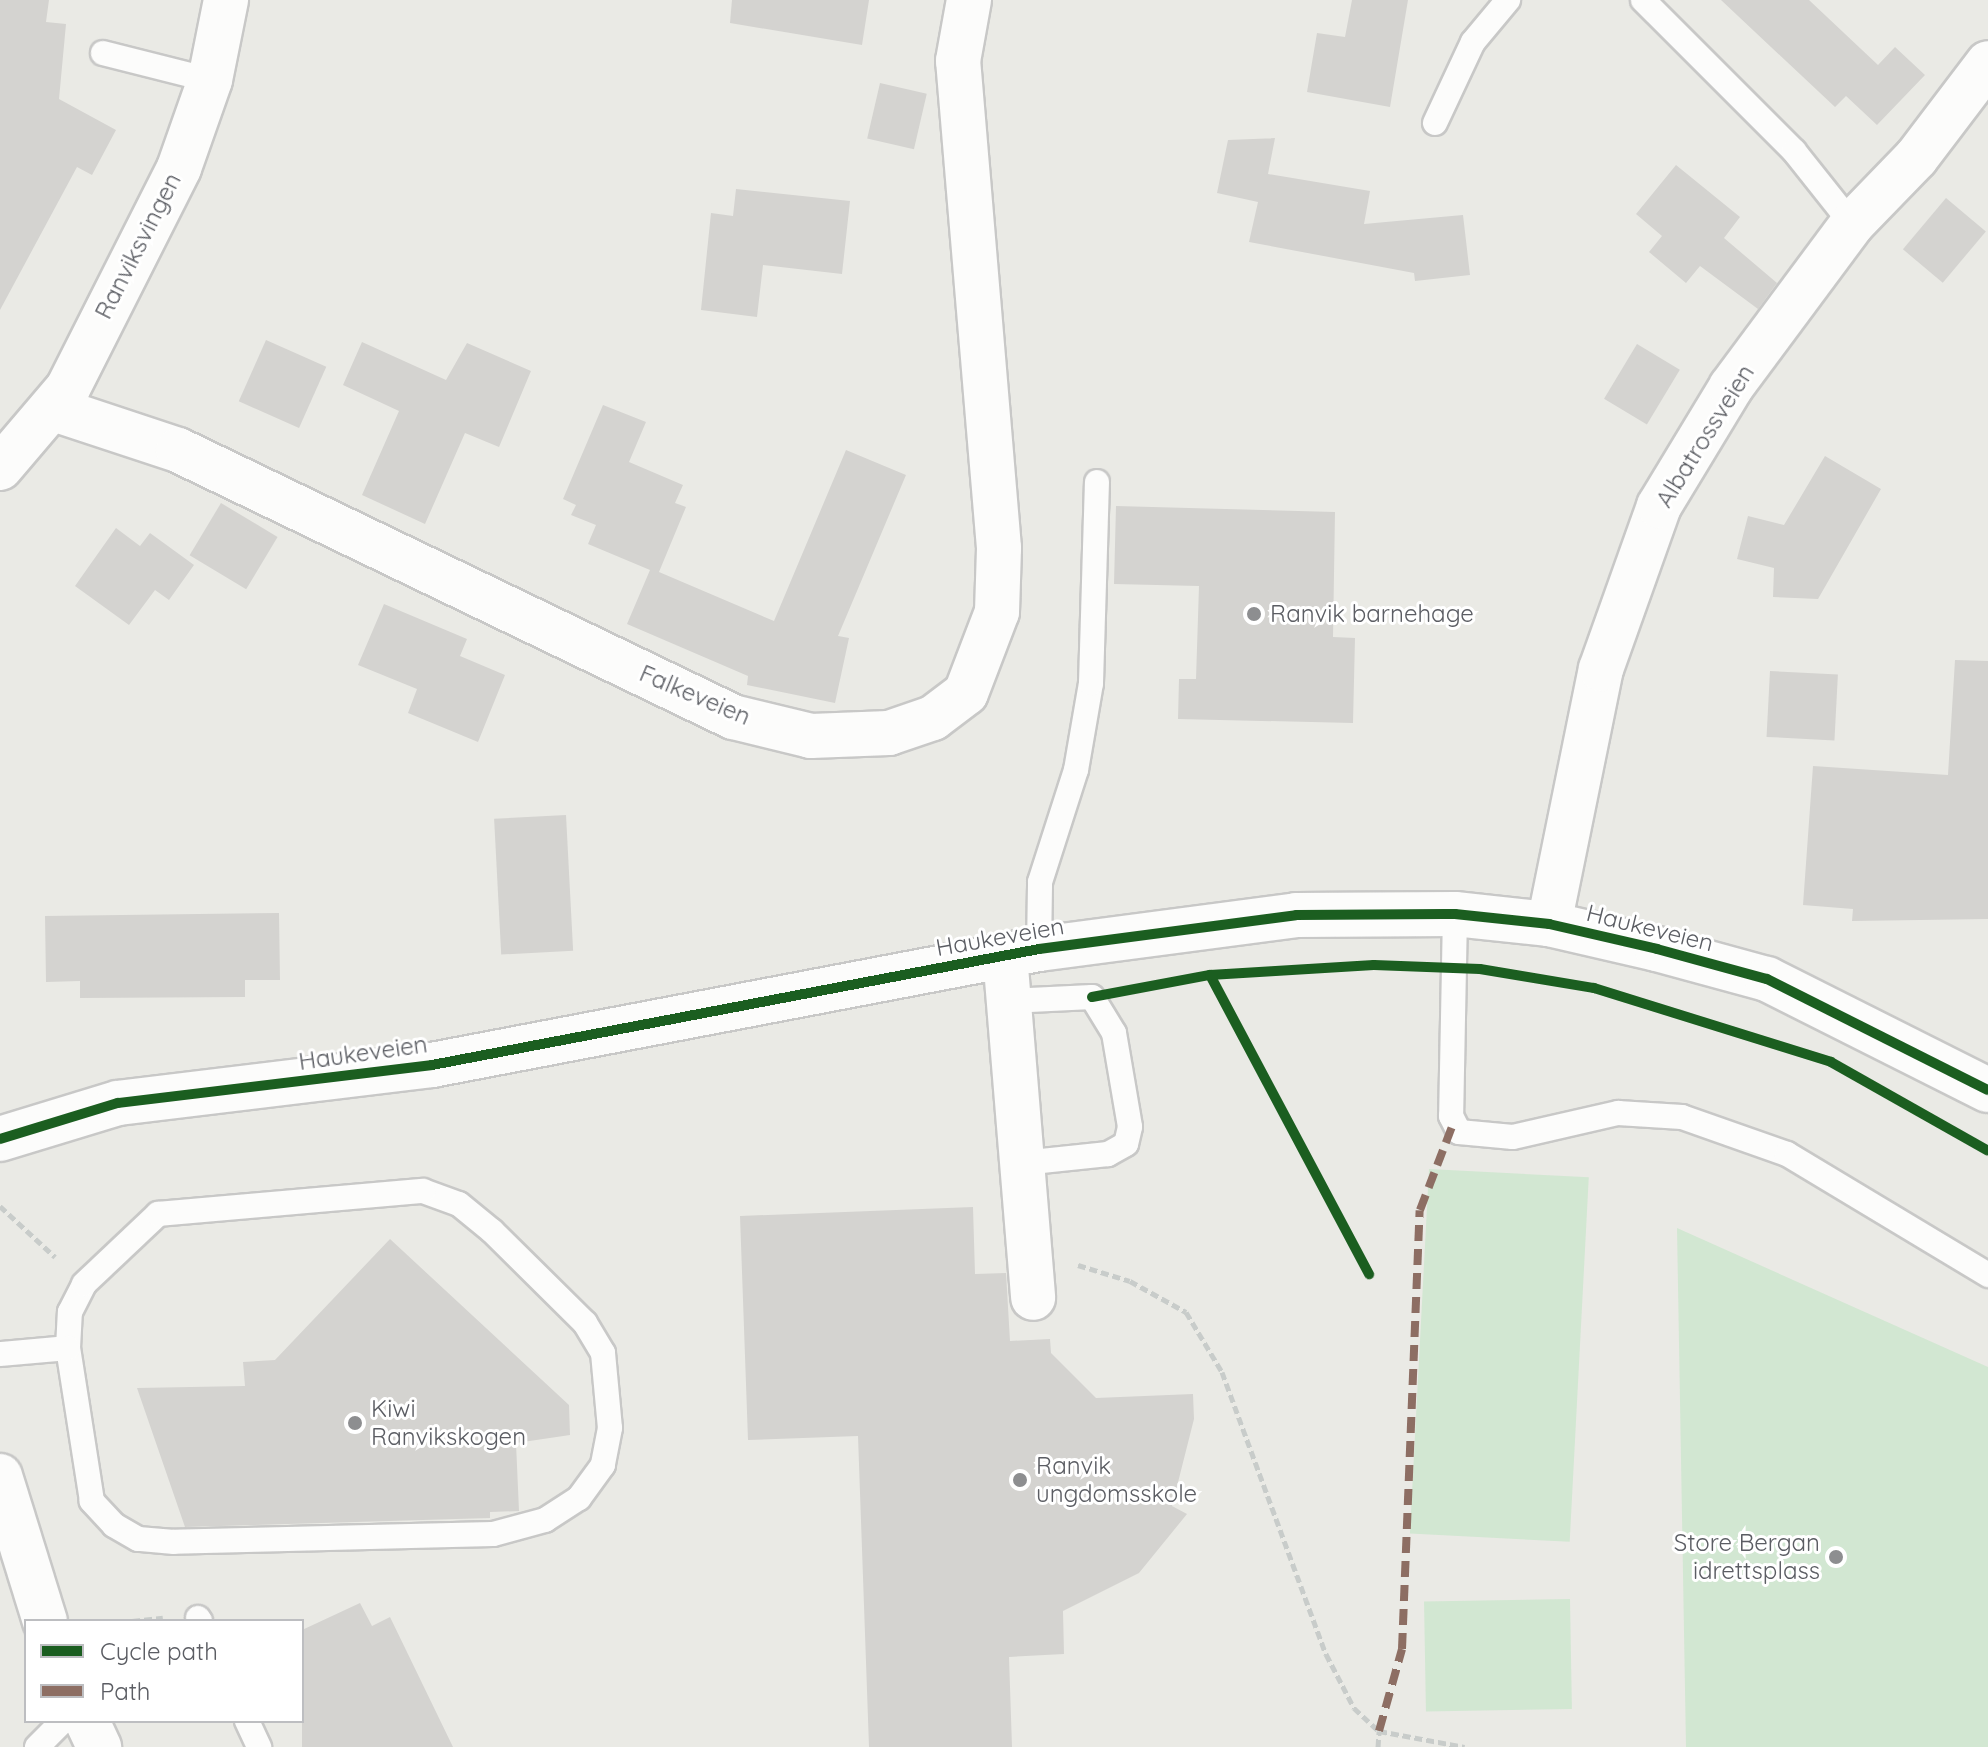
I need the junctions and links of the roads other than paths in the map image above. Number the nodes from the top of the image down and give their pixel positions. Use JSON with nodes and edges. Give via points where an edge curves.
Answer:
{"nodes":[{"id":1,"x":226,"y":0,"type":"edge"},
{"id":2,"x":969,"y":0,"type":"edge"},
{"id":3,"x":1508,"y":0,"type":"edge"},
{"id":4,"x":1643,"y":0,"type":"edge"},
{"id":5,"x":103,"y":53,"type":"dead end"},
{"id":6,"x":1988,"y":63,"type":"edge"},
{"id":7,"x":210,"y":80,"type":"junction"},
{"id":8,"x":1435,"y":123,"type":"dead end"},
{"id":9,"x":1852,"y":224,"type":"junction"},
{"id":10,"x":54,"y":409,"type":"junction"},
{"id":11,"x":0,"y":468,"type":"edge"},
{"id":12,"x":1097,"y":482,"type":"dead end"},
{"id":13,"x":1455,"y":914,"type":"junction"},
{"id":14,"x":1549,"y":924,"type":"junction"},
{"id":15,"x":1022,"y":952,"type":"junction"},
{"id":16,"x":1009,"y":1001,"type":"junction"},
{"id":17,"x":1988,"y":1090,"type":"edge"},
{"id":18,"x":0,"y":1139,"type":"edge"},
{"id":19,"x":1022,"y":1163,"type":"junction"},
{"id":20,"x":1988,"y":1275,"type":"edge"},
{"id":21,"x":1033,"y":1298,"type":"dead end"},
{"id":22,"x":68,"y":1348,"type":"junction"},
{"id":23,"x":0,"y":1354,"type":"edge"},
{"id":24,"x":0,"y":1476,"type":"edge"},
{"id":25,"x":44,"y":1619,"type":"edge"},
{"id":26,"x":61,"y":1723,"type":"edge"},
{"id":27,"x":88,"y":1723,"type":"edge"},
{"id":28,"x":248,"y":1723,"type":"edge"},
{"id":29,"x":37,"y":1747,"type":"edge"},
{"id":30,"x":99,"y":1747,"type":"edge"},
{"id":31,"x":259,"y":1747,"type":"edge"}],
"edges":[{"from":1,"to":7,"type":"street","name":"Ranviksvingen"},
{"from":2,"to":10,"type":"street","name":"Falkeveien","via":[[958,61],[999,548],[997,612],[966,693],[933,718],[889,733],[811,736],[733,717],[178,450]]},
{"from":3,"to":8,"type":"lane","via":[[1473,42]]},
{"from":4,"to":9,"type":"lane","via":[[1794,151]]},
{"from":5,"to":7,"type":"lane"},
{"from":6,"to":9,"type":"street","name":"Albatrossveien","via":[[1916,158]]},
{"from":7,"to":10,"type":"street","name":"Ranviksvingen","via":[[179,168]]},
{"from":9,"to":14,"type":"street","name":"Albatrossveien","via":[[1731,387],[1659,506],[1601,669]]},
{"from":10,"to":11,"type":"street","name":"Ranviksvingen"},
{"from":12,"to":15,"type":"lane","via":[[1091,683],[1076,770]]},
{"from":13,"to":14,"type":"street","name":"Haukeveien"},
{"from":13,"to":15,"type":"street","name":"Haukeveien","via":[[1296,915]]},
{"from":13,"to":20,"type":"lane","via":[[1451,1116],[1459,1132],[1546,1133],[1618,1113],[1682,1117],[1787,1154]]},
{"from":14,"to":17,"type":"street","name":"Haukeveien","via":[[1767,979]]},
{"from":15,"to":16,"type":"street"},
{"from":15,"to":18,"type":"street","name":"Haukeveien","via":[[432,1065],[118,1103]]},
{"from":16,"to":19,"type":"street"},
{"from":16,"to":19,"type":"lane","via":[[1092,997],[1114,1033],[1130,1127],[1126,1144],[1108,1154]]},
{"from":19,"to":21,"type":"street"},
{"from":22,"to":22,"type":"lane","via":[[92,1501],[138,1539],[493,1534],[545,1520],[579,1498],[603,1465],[610,1385],[585,1323],[459,1204],[423,1191],[158,1214],[84,1284],[70,1312]]},
{"from":22,"to":23,"type":"lane"},
{"from":24,"to":25,"type":"street"},
{"from":26,"to":29,"type":"lane"},
{"from":27,"to":30,"type":"street"},
{"from":28,"to":31,"type":"lane"}]}
